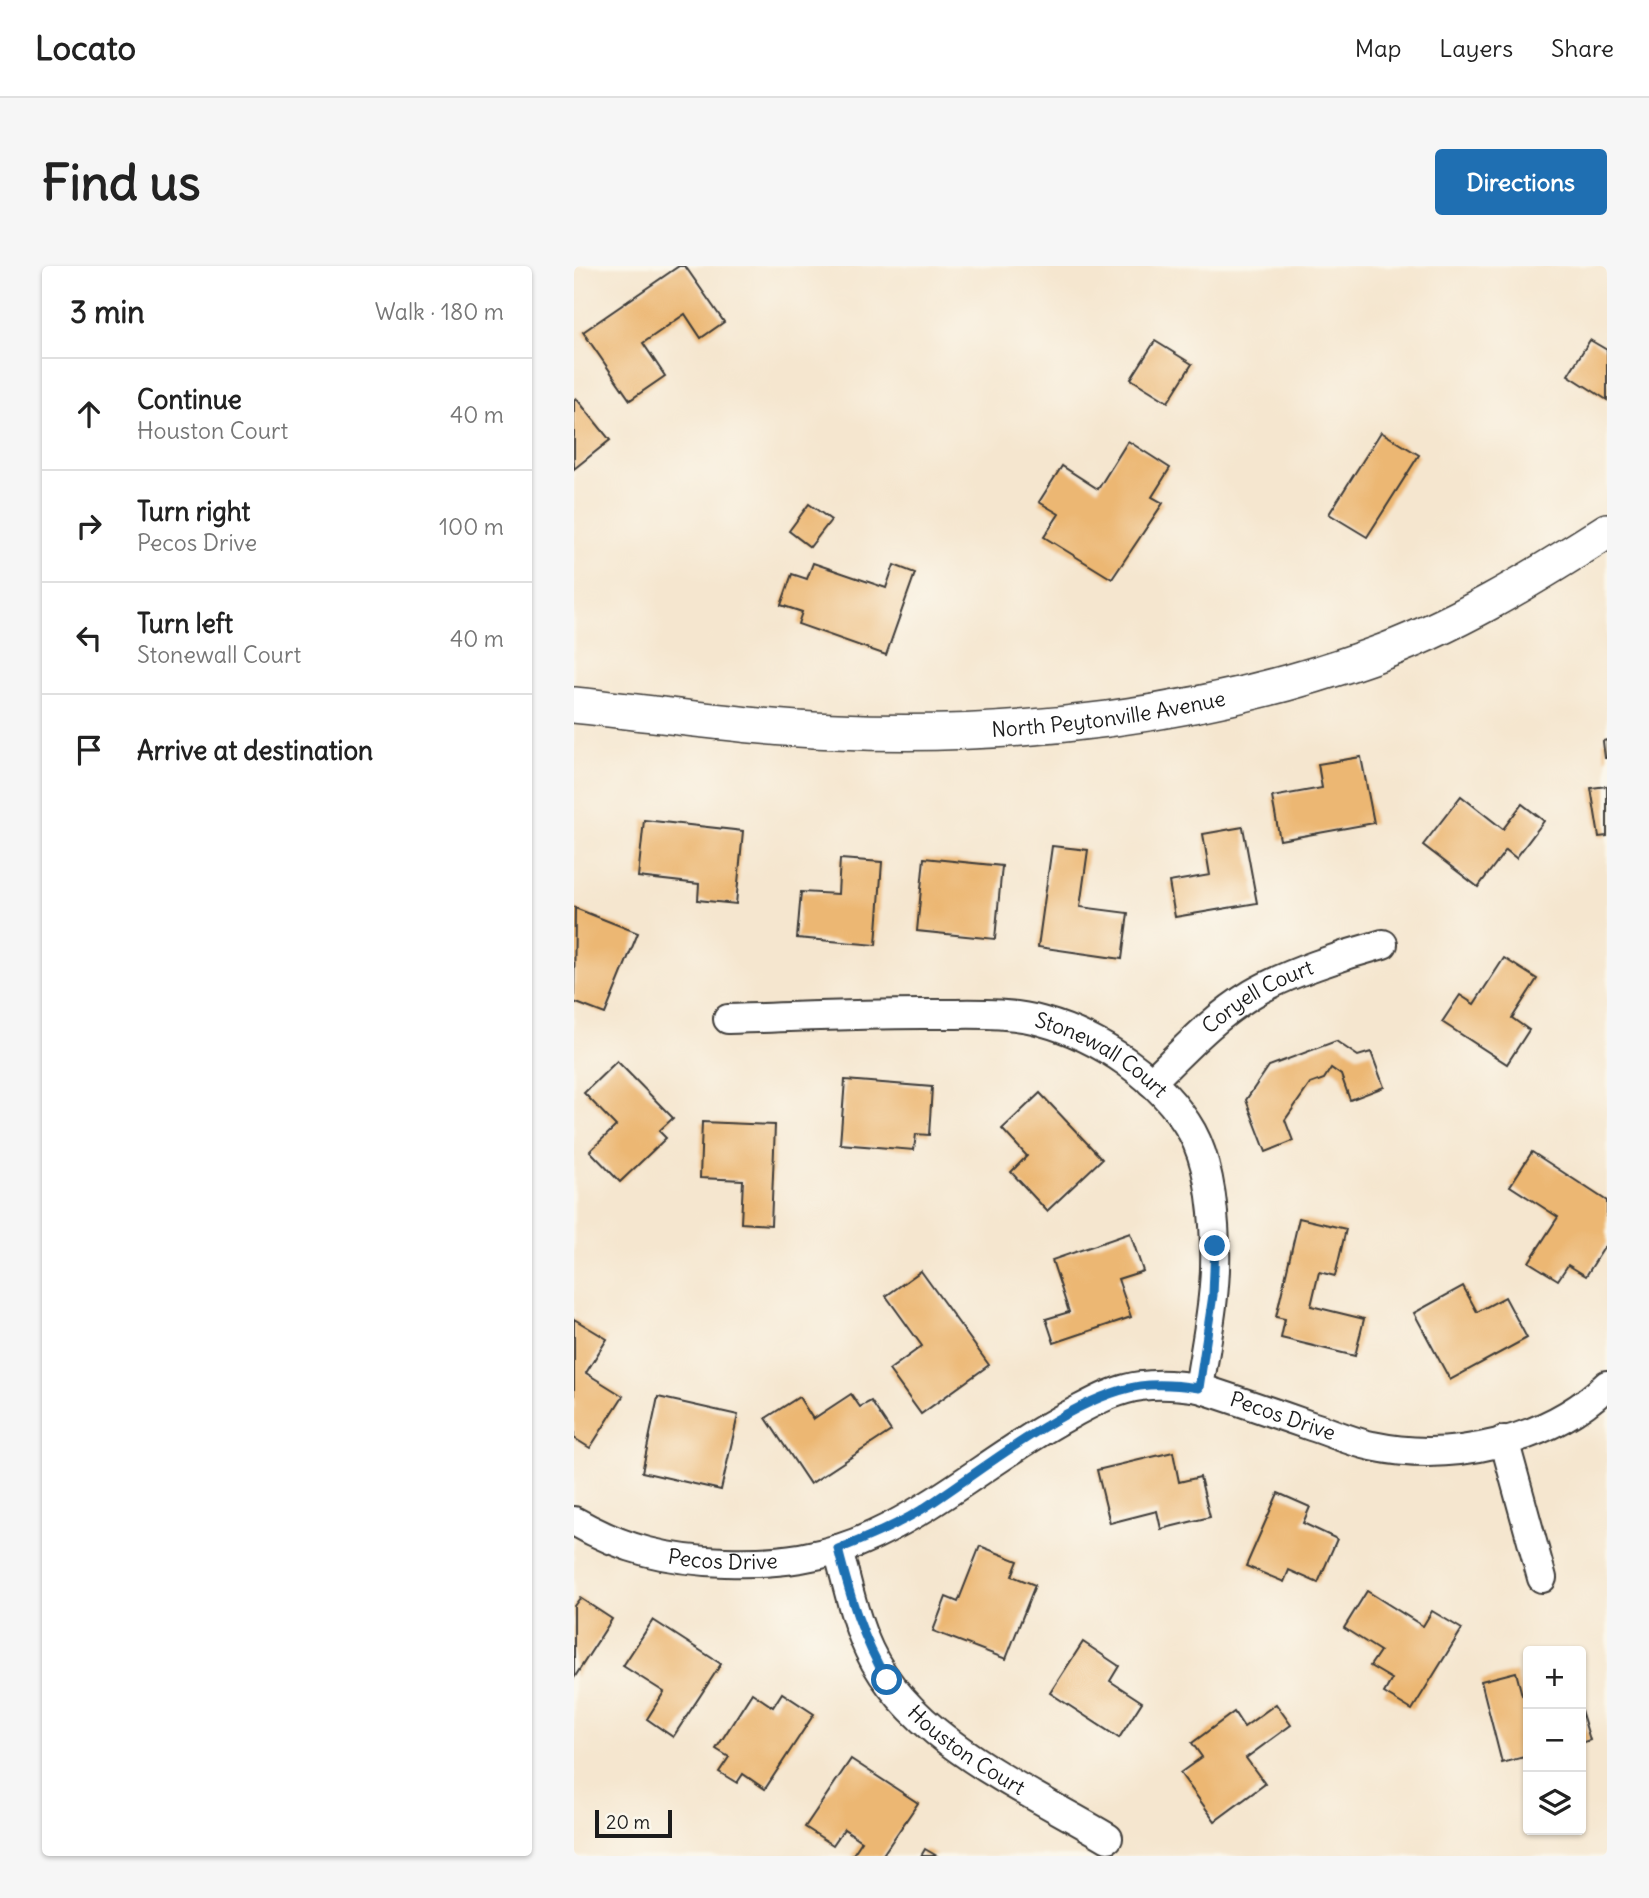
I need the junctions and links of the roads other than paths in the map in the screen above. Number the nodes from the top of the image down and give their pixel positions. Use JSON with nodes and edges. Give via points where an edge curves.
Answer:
{"nodes":[{"id":1,"x":1607,"y":531,"type":"edge"},
{"id":2,"x":574,"y":705,"type":"edge"},
{"id":3,"x":1383,"y":944,"type":"dead end"},
{"id":4,"x":728,"y":1019,"type":"dead end"},
{"id":5,"x":1151,"y":1082,"type":"junction"},
{"id":6,"x":1607,"y":1385,"type":"edge"},
{"id":7,"x":1199,"y":1388,"type":"junction"},
{"id":8,"x":1504,"y":1440,"type":"junction"},
{"id":9,"x":574,"y":1521,"type":"edge"},
{"id":10,"x":838,"y":1549,"type":"junction"},
{"id":11,"x":1542,"y":1578,"type":"dead end"},
{"id":12,"x":1108,"y":1838,"type":"dead end"}],
"edges":[{"from":1,"to":2,"type":"street","name":"North Peytonville Avenue","via":[[1535,577],[1443,626],[1370,657],[1238,694],[1067,726],[916,733],[834,731]]},
{"from":3,"to":5,"type":"street","name":"Coryell Court","via":[[1254,993],[1215,1021]]},
{"from":4,"to":5,"type":"street","name":"Stonewall Court","via":[[999,1014],[1041,1021],[1078,1035],[1119,1057]]},
{"from":5,"to":7,"type":"street","name":"Stonewall Court","via":[[1193,1133],[1206,1171],[1215,1246]]},
{"from":6,"to":8,"type":"street","name":"Pecos Drive","via":[[1578,1411]]},
{"from":7,"to":8,"type":"street","name":"Pecos Drive","via":[[1371,1446],[1418,1453]]},
{"from":7,"to":10,"type":"street","name":"Pecos Drive","via":[[1139,1386],[1105,1396],[1043,1428],[919,1511]]},
{"from":8,"to":11,"type":"street"},
{"from":9,"to":10,"type":"street","name":"Pecos Drive","via":[[631,1549],[677,1560],[760,1563],[804,1559]]},
{"from":10,"to":12,"type":"street","name":"Houston Court","via":[[870,1652],[913,1712],[945,1741]]}]}
